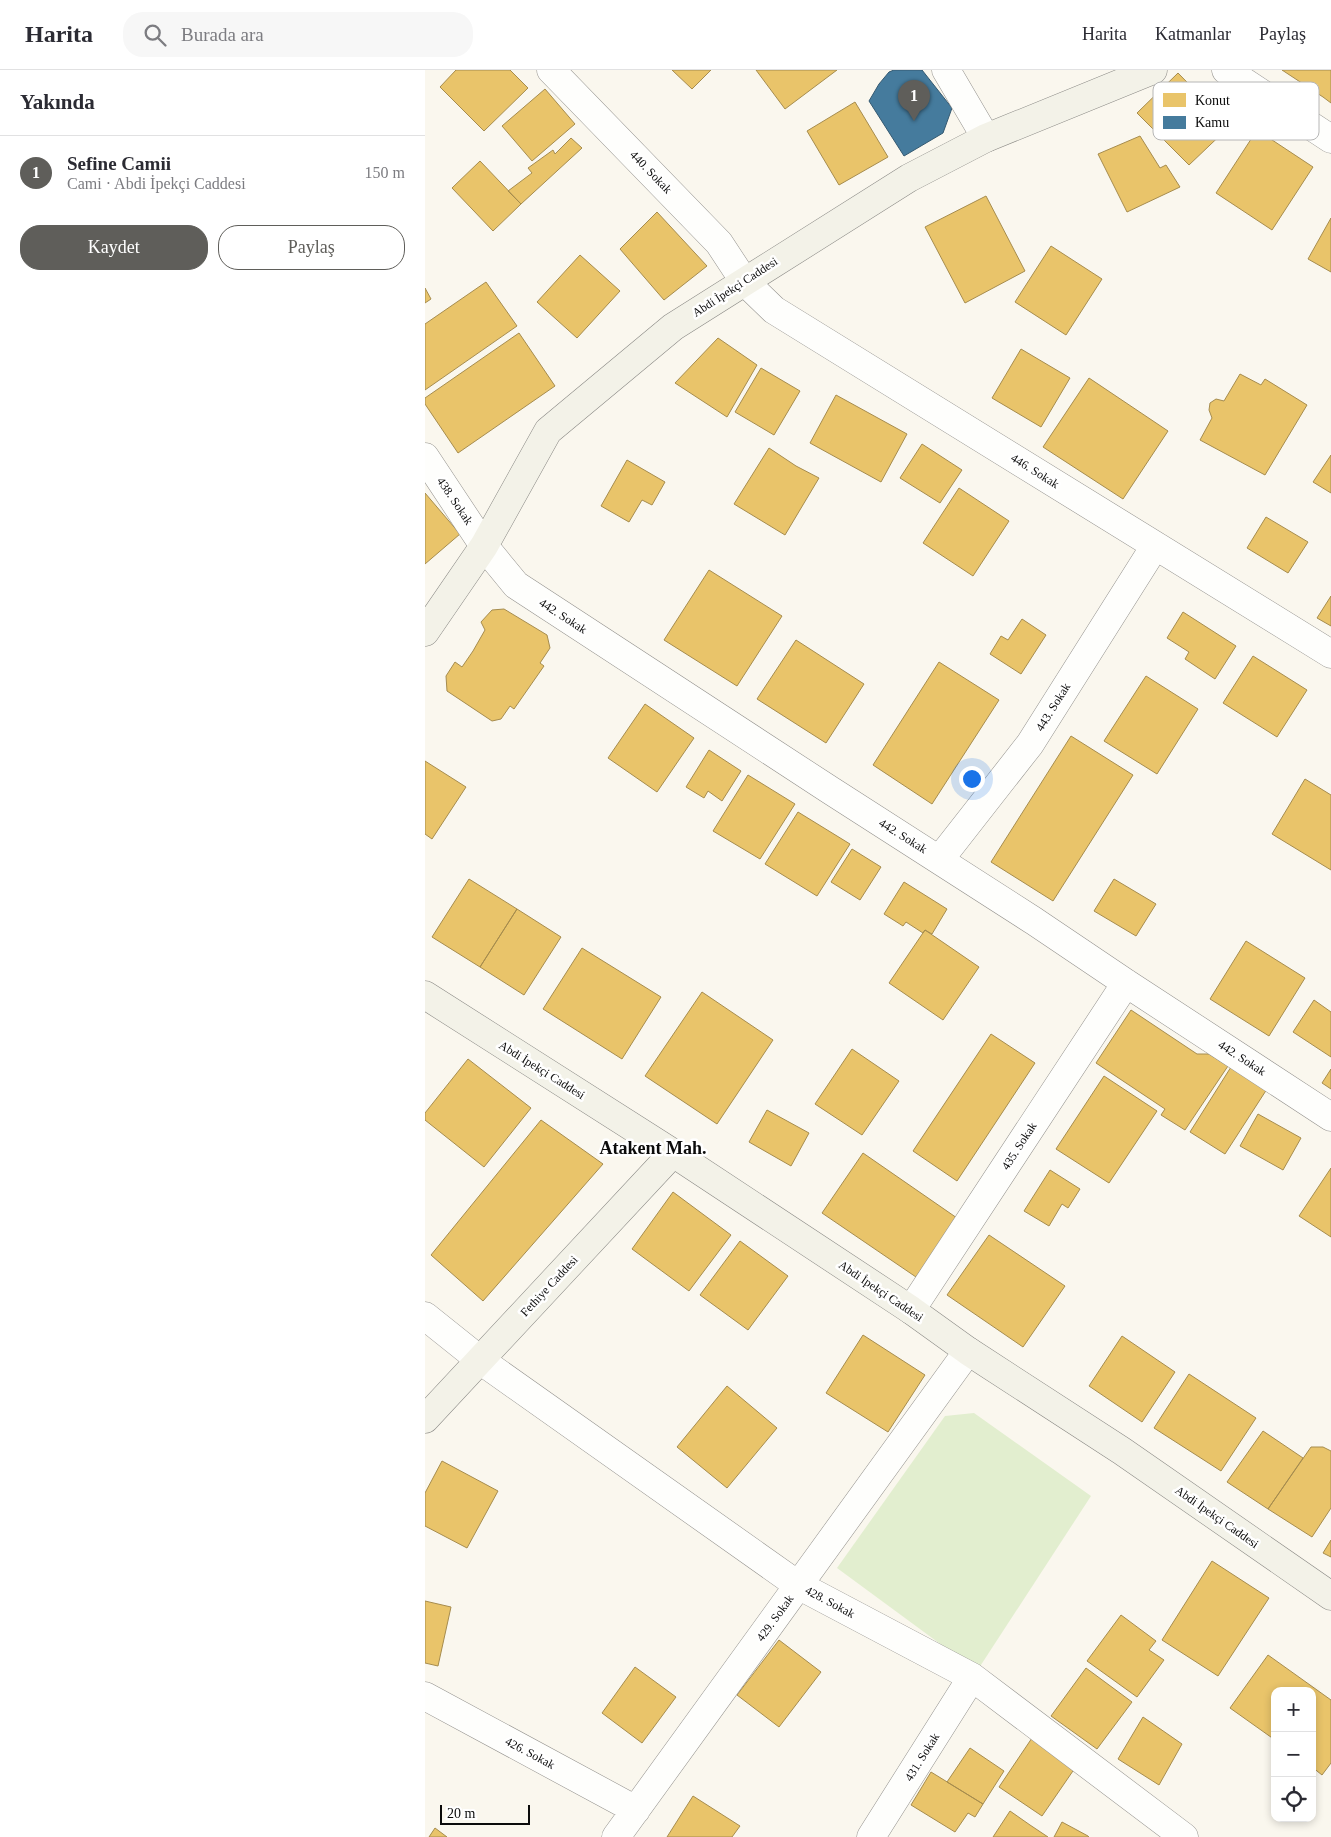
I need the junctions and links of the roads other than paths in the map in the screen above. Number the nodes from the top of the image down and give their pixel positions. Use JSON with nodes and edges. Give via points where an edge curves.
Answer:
{"nodes":[{"id":1,"x":551,"y":70,"type":"edge"},
{"id":2,"x":946,"y":70,"type":"edge"},
{"id":3,"x":1153,"y":70,"type":"edge"},
{"id":4,"x":1226,"y":70,"type":"edge"},
{"id":5,"x":1244,"y":82,"type":"edge"},
{"id":6,"x":1319,"y":131,"type":"edge"},
{"id":7,"x":986,"y":138,"type":"junction"},
{"id":8,"x":1331,"y":139,"type":"edge"},
{"id":9,"x":744,"y":281,"type":"junction"},
{"id":10,"x":425,"y":457,"type":"edge"},
{"id":11,"x":485,"y":546,"type":"junction"},
{"id":12,"x":1155,"y":546,"type":"junction"},
{"id":13,"x":425,"y":632,"type":"edge"},
{"id":14,"x":1331,"y":654,"type":"edge"},
{"id":15,"x":940,"y":859,"type":"junction"},
{"id":16,"x":1127,"y":983,"type":"junction"},
{"id":17,"x":425,"y":996,"type":"edge"},
{"id":18,"x":1331,"y":1117,"type":"edge"},
{"id":19,"x":673,"y":1153,"type":"junction"},
{"id":20,"x":911,"y":1310,"type":"junction"},
{"id":21,"x":425,"y":1316,"type":"edge"},
{"id":22,"x":968,"y":1351,"type":"junction"},
{"id":23,"x":480,"y":1360,"type":"junction"},
{"id":24,"x":425,"y":1419,"type":"edge"},
{"id":25,"x":798,"y":1585,"type":"junction"},
{"id":26,"x":1331,"y":1596,"type":"edge"},
{"id":27,"x":972,"y":1677,"type":"junction"},
{"id":28,"x":425,"y":1696,"type":"edge"},
{"id":29,"x":635,"y":1810,"type":"junction"},
{"id":30,"x":616,"y":1837,"type":"edge"},
{"id":31,"x":871,"y":1837,"type":"edge"},
{"id":32,"x":1184,"y":1837,"type":"edge"}],
"edges":[{"from":1,"to":9,"type":"street","name":"440. Sokak","via":[[719,243]]},
{"from":2,"to":7,"type":"street"},
{"from":3,"to":7,"type":"street","name":"Abdi İpekçi Caddesi"},
{"from":4,"to":5,"type":"street"},
{"from":6,"to":8,"type":"street"},
{"from":7,"to":9,"type":"street","name":"Abdi İpekçi Caddesi","via":[[909,178]]},
{"from":9,"to":11,"type":"street","name":"Abdi İpekçi Caddesi","via":[[673,327],[548,431]]},
{"from":9,"to":12,"type":"street","name":"446. Sokak","via":[[774,310]]},
{"from":10,"to":11,"type":"street","name":"438. Sokak"},
{"from":11,"to":13,"type":"street","name":"Abdi İpekçi Caddesi"},
{"from":11,"to":15,"type":"street","name":"442. Sokak","via":[[516,585]]},
{"from":12,"to":14,"type":"street","name":"446. Sokak"},
{"from":12,"to":15,"type":"street","name":"443. Sokak","via":[[1030,744]]},
{"from":15,"to":16,"type":"street","name":"442. Sokak"},
{"from":16,"to":18,"type":"street","name":"442. Sokak"},
{"from":16,"to":20,"type":"street","name":"435. Sokak"},
{"from":17,"to":19,"type":"street","name":"Abdi İpekçi Caddesi"},
{"from":19,"to":20,"type":"street","name":"Abdi İpekçi Caddesi"},
{"from":19,"to":23,"type":"street","name":"Fethiye Caddesi"},
{"from":20,"to":22,"type":"street","name":"Abdi İpekçi Caddesi"},
{"from":21,"to":23,"type":"street","name":"428. Sokak"},
{"from":22,"to":25,"type":"street","name":"429. Sokak"},
{"from":22,"to":26,"type":"street","name":"Abdi İpekçi Caddesi","via":[[1122,1451]]},
{"from":23,"to":24,"type":"street","name":"Fethiye Caddesi"},
{"from":23,"to":25,"type":"street","name":"428. Sokak"},
{"from":25,"to":27,"type":"street","name":"428. Sokak"},
{"from":25,"to":29,"type":"street","name":"429. Sokak"},
{"from":27,"to":31,"type":"street","name":"431. Sokak"},
{"from":27,"to":32,"type":"street","name":"428. Sokak"},
{"from":28,"to":29,"type":"street","name":"426. Sokak"},
{"from":29,"to":30,"type":"street","name":"429. Sokak"}]}
